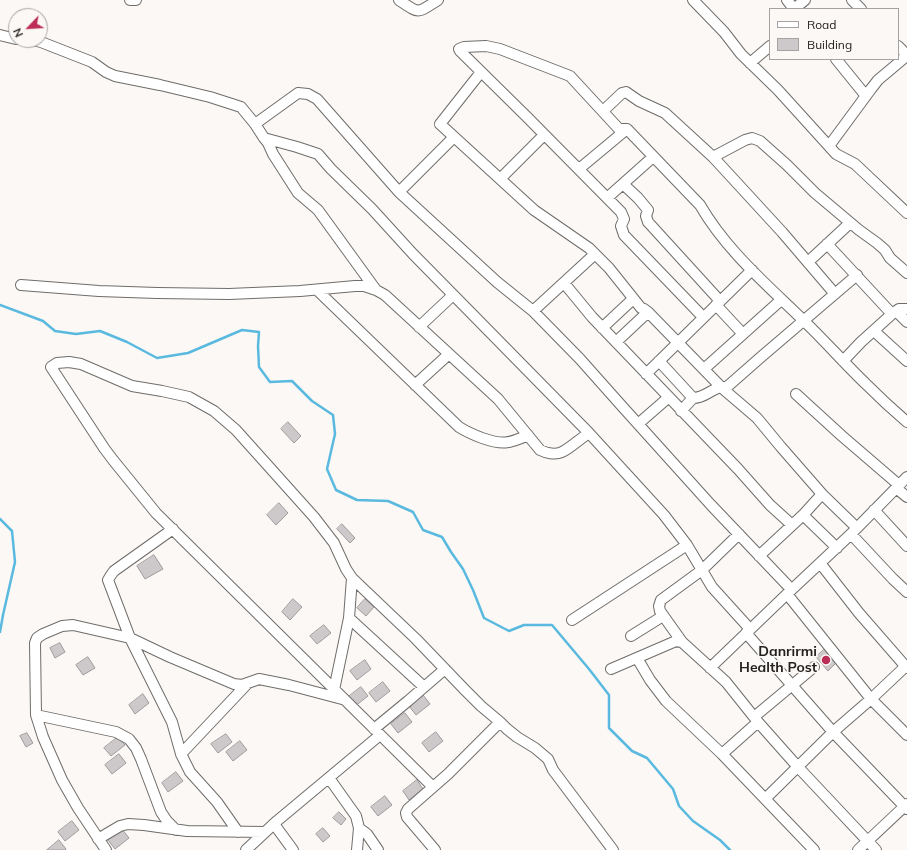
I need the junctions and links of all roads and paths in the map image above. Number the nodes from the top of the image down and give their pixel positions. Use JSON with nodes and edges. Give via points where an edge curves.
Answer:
{"nodes":[{"id":1,"x":130,"y":0,"type":"edge"},
{"id":2,"x":136,"y":0,"type":"edge"},
{"id":3,"x":398,"y":0,"type":"edge"},
{"id":4,"x":438,"y":0,"type":"edge"},
{"id":5,"x":693,"y":0,"type":"edge"},
{"id":6,"x":787,"y":0,"type":"edge"},
{"id":7,"x":804,"y":0,"type":"edge"},
{"id":8,"x":852,"y":0,"type":"edge"},
{"id":9,"x":793,"y":8,"type":"edge"},
{"id":10,"x":795,"y":8,"type":"edge"},
{"id":11,"x":860,"y":8,"type":"edge"},
{"id":12,"x":48,"y":45,"type":"edge"},
{"id":13,"x":769,"y":47,"type":"edge"},
{"id":14,"x":899,"y":47,"type":"edge"},
{"id":15,"x":840,"y":60,"type":"edge"},
{"id":16,"x":905,"y":61,"type":"edge"},
{"id":17,"x":750,"y":63,"type":"junction"},
{"id":18,"x":481,"y":72,"type":"junction"},
{"id":19,"x":866,"y":96,"type":"junction"},
{"id":20,"x":603,"y":111,"type":"junction"},
{"id":21,"x":255,"y":124,"type":"junction"},
{"id":22,"x":627,"y":129,"type":"junction"},
{"id":23,"x":544,"y":135,"type":"junction"},
{"id":24,"x":454,"y":137,"type":"junction"},
{"id":25,"x":264,"y":138,"type":"junction"},
{"id":26,"x":829,"y":146,"type":"junction"},
{"id":27,"x":653,"y":157,"type":"junction"},
{"id":28,"x":714,"y":157,"type":"junction"},
{"id":29,"x":579,"y":169,"type":"junction"},
{"id":30,"x":500,"y":179,"type":"junction"},
{"id":31,"x":623,"y":184,"type":"junction"},
{"id":32,"x":399,"y":192,"type":"junction"},
{"id":33,"x":607,"y":198,"type":"junction"},
{"id":34,"x":907,"y":213,"type":"edge"},
{"id":35,"x":850,"y":223,"type":"junction"},
{"id":36,"x":827,"y":244,"type":"junction"},
{"id":37,"x":595,"y":254,"type":"junction"},
{"id":38,"x":808,"y":262,"type":"junction"},
{"id":39,"x":752,"y":270,"type":"junction"},
{"id":40,"x":907,"y":273,"type":"edge"},
{"id":41,"x":857,"y":275,"type":"junction"},
{"id":42,"x":564,"y":283,"type":"junction"},
{"id":43,"x":21,"y":285,"type":"dead end"},
{"id":44,"x":317,"y":290,"type":"junction"},
{"id":45,"x":376,"y":290,"type":"junction"},
{"id":46,"x":835,"y":294,"type":"junction"},
{"id":47,"x":453,"y":295,"type":"junction"},
{"id":48,"x":633,"y":299,"type":"junction"},
{"id":49,"x":781,"y":300,"type":"junction"},
{"id":50,"x":718,"y":303,"type":"junction"},
{"id":51,"x":907,"y":309,"type":"edge"},
{"id":52,"x":533,"y":312,"type":"junction"},
{"id":53,"x":648,"y":312,"type":"junction"},
{"id":54,"x":894,"y":312,"type":"junction"},
{"id":55,"x":703,"y":317,"type":"junction"},
{"id":56,"x":803,"y":320,"type":"junction"},
{"id":57,"x":907,"y":322,"type":"edge"},
{"id":58,"x":419,"y":327,"type":"junction"},
{"id":59,"x":602,"y":328,"type":"junction"},
{"id":60,"x":874,"y":331,"type":"junction"},
{"id":61,"x":743,"y":334,"type":"junction"},
{"id":62,"x":616,"y":342,"type":"junction"},
{"id":63,"x":678,"y":342,"type":"junction"},
{"id":64,"x":449,"y":354,"type":"junction"},
{"id":65,"x":659,"y":361,"type":"junction"},
{"id":66,"x":843,"y":361,"type":"junction"},
{"id":67,"x":907,"y":361,"type":"edge"},
{"id":68,"x":704,"y":369,"type":"junction"},
{"id":69,"x":646,"y":374,"type":"junction"},
{"id":70,"x":415,"y":385,"type":"junction"},
{"id":71,"x":722,"y":388,"type":"junction"},
{"id":72,"x":796,"y":394,"type":"dead end"},
{"id":73,"x":669,"y":397,"type":"junction"},
{"id":74,"x":693,"y":398,"type":"junction"},
{"id":75,"x":681,"y":411,"type":"junction"},
{"id":76,"x":907,"y":422,"type":"edge"},
{"id":77,"x":638,"y":424,"type":"junction"},
{"id":78,"x":589,"y":433,"type":"junction"},
{"id":79,"x":528,"y":435,"type":"junction"},
{"id":80,"x":907,"y":477,"type":"edge"},
{"id":81,"x":897,"y":486,"type":"junction"},
{"id":82,"x":822,"y":494,"type":"junction"},
{"id":83,"x":907,"y":497,"type":"edge"},
{"id":84,"x":874,"y":510,"type":"junction"},
{"id":85,"x":803,"y":515,"type":"junction"},
{"id":86,"x":792,"y":525,"type":"junction"},
{"id":87,"x":173,"y":529,"type":"junction"},
{"id":88,"x":854,"y":531,"type":"junction"},
{"id":89,"x":739,"y":534,"type":"junction"},
{"id":90,"x":687,"y":545,"type":"junction"},
{"id":91,"x":907,"y":546,"type":"edge"},
{"id":92,"x":836,"y":548,"type":"junction"},
{"id":93,"x":759,"y":556,"type":"junction"},
{"id":94,"x":820,"y":563,"type":"junction"},
{"id":95,"x":702,"y":570,"type":"junction"},
{"id":96,"x":352,"y":578,"type":"junction"},
{"id":97,"x":789,"y":592,"type":"junction"},
{"id":98,"x":907,"y":592,"type":"edge"},
{"id":99,"x":663,"y":616,"type":"junction"},
{"id":100,"x":349,"y":618,"type":"junction"},
{"id":101,"x":572,"y":620,"type":"dead end"},
{"id":102,"x":748,"y":631,"type":"junction"},
{"id":103,"x":631,"y":636,"type":"dead end"},
{"id":104,"x":130,"y":638,"type":"junction"},
{"id":105,"x":682,"y":642,"type":"junction"},
{"id":106,"x":636,"y":658,"type":"junction"},
{"id":107,"x":906,"y":666,"type":"edge"},
{"id":108,"x":814,"y":667,"type":"dead end"},
{"id":109,"x":710,"y":668,"type":"junction"},
{"id":110,"x":445,"y":669,"type":"junction"},
{"id":111,"x":611,"y":669,"type":"dead end"},
{"id":112,"x":248,"y":683,"type":"junction"},
{"id":113,"x":792,"y":685,"type":"junction"},
{"id":114,"x":424,"y":687,"type":"junction"},
{"id":115,"x":334,"y":690,"type":"junction"},
{"id":116,"x":343,"y":699,"type":"junction"},
{"id":117,"x":871,"y":699,"type":"junction"},
{"id":118,"x":36,"y":715,"type":"junction"},
{"id":119,"x":756,"y":720,"type":"junction"},
{"id":120,"x":500,"y":722,"type":"junction"},
{"id":121,"x":377,"y":732,"type":"junction"},
{"id":122,"x":833,"y":732,"type":"junction"},
{"id":123,"x":907,"y":735,"type":"edge"},
{"id":124,"x":181,"y":754,"type":"junction"},
{"id":125,"x":722,"y":754,"type":"junction"},
{"id":126,"x":797,"y":766,"type":"junction"},
{"id":127,"x":329,"y":778,"type":"junction"},
{"id":128,"x":433,"y":787,"type":"junction"},
{"id":129,"x":765,"y":799,"type":"junction"},
{"id":130,"x":906,"y":806,"type":"edge"},
{"id":131,"x":274,"y":824,"type":"junction"},
{"id":132,"x":359,"y":828,"type":"junction"},
{"id":133,"x":176,"y":830,"type":"junction"},
{"id":134,"x":238,"y":832,"type":"junction"},
{"id":135,"x":265,"y":832,"type":"junction"},
{"id":136,"x":98,"y":839,"type":"junction"},
{"id":137,"x":868,"y":841,"type":"junction"},
{"id":138,"x":106,"y":850,"type":"edge"},
{"id":139,"x":246,"y":850,"type":"edge"},
{"id":140,"x":293,"y":850,"type":"edge"},
{"id":141,"x":358,"y":850,"type":"edge"},
{"id":142,"x":378,"y":850,"type":"edge"},
{"id":143,"x":436,"y":850,"type":"edge"},
{"id":144,"x":613,"y":850,"type":"edge"},
{"id":145,"x":814,"y":850,"type":"edge"},
{"id":146,"x":858,"y":850,"type":"edge"},
{"id":147,"x":876,"y":850,"type":"edge"}],
"edges":[{"from":1,"to":2,"type":"street"},
{"from":3,"to":4,"type":"street","via":[[418,11]]},
{"from":5,"to":17,"type":"street"},
{"from":6,"to":9,"type":"street"},
{"from":7,"to":10,"type":"street"},
{"from":8,"to":11,"type":"street"},
{"from":12,"to":21,"type":"street","via":[[92,62],[115,76],[167,86],[241,107]]},
{"from":13,"to":17,"type":"street"},
{"from":14,"to":16,"type":"street","via":[[904,52]]},
{"from":15,"to":19,"type":"street"},
{"from":16,"to":19,"type":"street","via":[[878,80]]},
{"from":17,"to":26,"type":"street"},
{"from":18,"to":20,"type":"street","via":[[459,50],[461,48],[486,46],[500,49],[570,76]]},
{"from":18,"to":23,"type":"street"},
{"from":18,"to":24,"type":"street","via":[[440,123]]},
{"from":19,"to":26,"type":"street"},
{"from":20,"to":22,"type":"street","via":[[619,128]]},
{"from":20,"to":28,"type":"street","via":[[626,92],[675,120]]},
{"from":21,"to":25,"type":"street"},
{"from":21,"to":32,"type":"street","via":[[298,93],[308,94],[317,99]]},
{"from":22,"to":27,"type":"street"},
{"from":22,"to":29,"type":"street"},
{"from":23,"to":29,"type":"street"},
{"from":23,"to":30,"type":"street"},
{"from":24,"to":30,"type":"street"},
{"from":24,"to":32,"type":"street"},
{"from":25,"to":45,"type":"street","via":[[298,194],[318,210]]},
{"from":25,"to":47,"type":"street","via":[[318,154]]},
{"from":26,"to":34,"type":"street","via":[[836,154],[855,164]]},
{"from":27,"to":31,"type":"street"},
{"from":27,"to":39,"type":"street","via":[[700,205],[723,239]]},
{"from":28,"to":35,"type":"street","via":[[745,140],[760,140]]},
{"from":28,"to":38,"type":"street"},
{"from":29,"to":33,"type":"street"},
{"from":30,"to":37,"type":"street","via":[[534,210]]},
{"from":31,"to":33,"type":"street"},
{"from":31,"to":50,"type":"street","via":[[648,210],[648,222]]},
{"from":32,"to":52,"type":"street","via":[[496,282]]},
{"from":33,"to":55,"type":"street","via":[[623,215],[621,226],[624,235]]},
{"from":35,"to":36,"type":"street"},
{"from":35,"to":40,"type":"street","via":[[877,242]]},
{"from":36,"to":38,"type":"street"},
{"from":36,"to":41,"type":"street"},
{"from":37,"to":42,"type":"street"},
{"from":37,"to":48,"type":"street"},
{"from":38,"to":46,"type":"street"},
{"from":39,"to":49,"type":"street"},
{"from":39,"to":50,"type":"street"},
{"from":41,"to":46,"type":"street"},
{"from":41,"to":54,"type":"street"},
{"from":42,"to":52,"type":"street"},
{"from":42,"to":59,"type":"street"},
{"from":43,"to":44,"type":"street","via":[[157,293],[229,294]]},
{"from":44,"to":45,"type":"street","via":[[355,286]]},
{"from":44,"to":70,"type":"street"},
{"from":45,"to":58,"type":"street","via":[[385,295]]},
{"from":46,"to":56,"type":"street"},
{"from":47,"to":58,"type":"street"},
{"from":47,"to":78,"type":"street"},
{"from":48,"to":53,"type":"street"},
{"from":48,"to":59,"type":"street"},
{"from":49,"to":56,"type":"street"},
{"from":49,"to":61,"type":"street"},
{"from":50,"to":55,"type":"street"},
{"from":50,"to":61,"type":"street"},
{"from":51,"to":54,"type":"street"},
{"from":52,"to":77,"type":"street","via":[[580,359]]},
{"from":53,"to":62,"type":"street"},
{"from":53,"to":63,"type":"street"},
{"from":54,"to":57,"type":"street"},
{"from":54,"to":60,"type":"street"},
{"from":55,"to":63,"type":"street"},
{"from":56,"to":66,"type":"street"},
{"from":56,"to":71,"type":"street","via":[[726,388]]},
{"from":58,"to":64,"type":"street"},
{"from":59,"to":62,"type":"street"},
{"from":60,"to":66,"type":"street"},
{"from":60,"to":67,"type":"street"},
{"from":61,"to":68,"type":"street"},
{"from":62,"to":69,"type":"street"},
{"from":63,"to":65,"type":"street"},
{"from":63,"to":68,"type":"street"},
{"from":64,"to":70,"type":"street"},
{"from":64,"to":79,"type":"street","via":[[498,399]]},
{"from":65,"to":69,"type":"street"},
{"from":65,"to":74,"type":"street"},
{"from":66,"to":76,"type":"street"},
{"from":68,"to":71,"type":"street"},
{"from":69,"to":73,"type":"street"},
{"from":70,"to":79,"type":"street","via":[[459,427],[468,432],[496,443],[516,441]]},
{"from":71,"to":74,"type":"street"},
{"from":71,"to":82,"type":"street","via":[[757,418]]},
{"from":72,"to":81,"type":"street"},
{"from":73,"to":75,"type":"street"},
{"from":73,"to":77,"type":"street"},
{"from":74,"to":75,"type":"street"},
{"from":75,"to":86,"type":"street"},
{"from":77,"to":89,"type":"street"},
{"from":78,"to":79,"type":"street","via":[[561,453],[540,450]]},
{"from":78,"to":90,"type":"street","via":[[664,515]]},
{"from":80,"to":81,"type":"street"},
{"from":81,"to":83,"type":"street"},
{"from":81,"to":84,"type":"street"},
{"from":82,"to":85,"type":"street"},
{"from":82,"to":88,"type":"street"},
{"from":84,"to":88,"type":"street"},
{"from":84,"to":91,"type":"street"},
{"from":85,"to":86,"type":"street"},
{"from":85,"to":92,"type":"street"},
{"from":86,"to":93,"type":"street"},
{"from":87,"to":96,"type":"street","via":[[156,513],[113,460],[51,367],[57,363],[81,364],[132,386],[189,397],[214,411],[236,430],[314,517],[334,543]]},
{"from":87,"to":104,"type":"street","via":[[114,571],[108,580]]},
{"from":87,"to":115,"type":"street"},
{"from":88,"to":92,"type":"street"},
{"from":88,"to":98,"type":"street","via":[[893,579]]},
{"from":89,"to":93,"type":"street"},
{"from":89,"to":95,"type":"street"},
{"from":90,"to":95,"type":"street"},
{"from":90,"to":101,"type":"street"},
{"from":92,"to":94,"type":"street"},
{"from":93,"to":97,"type":"street"},
{"from":94,"to":97,"type":"street"},
{"from":94,"to":107,"type":"street","via":[[859,613]]},
{"from":95,"to":99,"type":"street","via":[[660,600],[659,606]]},
{"from":95,"to":102,"type":"street","via":[[712,587]]},
{"from":96,"to":100,"type":"street"},
{"from":96,"to":110,"type":"street"},
{"from":97,"to":102,"type":"street"},
{"from":97,"to":117,"type":"street"},
{"from":99,"to":103,"type":"street"},
{"from":99,"to":105,"type":"street"},
{"from":100,"to":114,"type":"street"},
{"from":100,"to":115,"type":"street"},
{"from":102,"to":109,"type":"street"},
{"from":102,"to":113,"type":"street"},
{"from":104,"to":112,"type":"street","via":[[234,684]]},
{"from":104,"to":118,"type":"street","via":[[73,625],[62,626],[37,638]]},
{"from":104,"to":124,"type":"street","via":[[172,722]]},
{"from":105,"to":106,"type":"street","via":[[676,641]]},
{"from":105,"to":109,"type":"street"},
{"from":106,"to":111,"type":"street"},
{"from":106,"to":125,"type":"street","via":[[666,701]]},
{"from":107,"to":117,"type":"street"},
{"from":108,"to":113,"type":"street"},
{"from":109,"to":119,"type":"street","via":[[726,682]]},
{"from":110,"to":114,"type":"street"},
{"from":110,"to":120,"type":"street"},
{"from":112,"to":116,"type":"street","via":[[259,679]]},
{"from":112,"to":124,"type":"street"},
{"from":113,"to":119,"type":"street"},
{"from":113,"to":122,"type":"street"},
{"from":114,"to":121,"type":"street"},
{"from":115,"to":116,"type":"street"},
{"from":116,"to":121,"type":"street"},
{"from":117,"to":122,"type":"street"},
{"from":117,"to":123,"type":"street"},
{"from":118,"to":133,"type":"street","via":[[116,732],[128,739],[141,759],[161,812]]},
{"from":118,"to":136,"type":"street","via":[[62,780]]},
{"from":119,"to":125,"type":"street"},
{"from":119,"to":126,"type":"street"},
{"from":120,"to":128,"type":"street"},
{"from":120,"to":144,"type":"street","via":[[548,759],[553,770]]},
{"from":121,"to":127,"type":"street"},
{"from":121,"to":128,"type":"street"},
{"from":122,"to":126,"type":"street"},
{"from":122,"to":130,"type":"street"},
{"from":124,"to":134,"type":"street","via":[[190,772],[217,802]]},
{"from":125,"to":129,"type":"street"},
{"from":126,"to":129,"type":"street"},
{"from":126,"to":137,"type":"street"},
{"from":127,"to":131,"type":"street"},
{"from":127,"to":132,"type":"street","via":[[356,816]]},
{"from":128,"to":143,"type":"street","via":[[406,813]]},
{"from":129,"to":145,"type":"street"},
{"from":130,"to":137,"type":"street"},
{"from":131,"to":135,"type":"street"},
{"from":131,"to":140,"type":"street"},
{"from":132,"to":141,"type":"street"},
{"from":132,"to":142,"type":"street","via":[[367,834]]},
{"from":133,"to":134,"type":"street"},
{"from":133,"to":136,"type":"street","via":[[128,824]]},
{"from":134,"to":135,"type":"street"},
{"from":135,"to":139,"type":"street"},
{"from":136,"to":138,"type":"street"},
{"from":137,"to":146,"type":"street"},
{"from":137,"to":147,"type":"street"}]}
